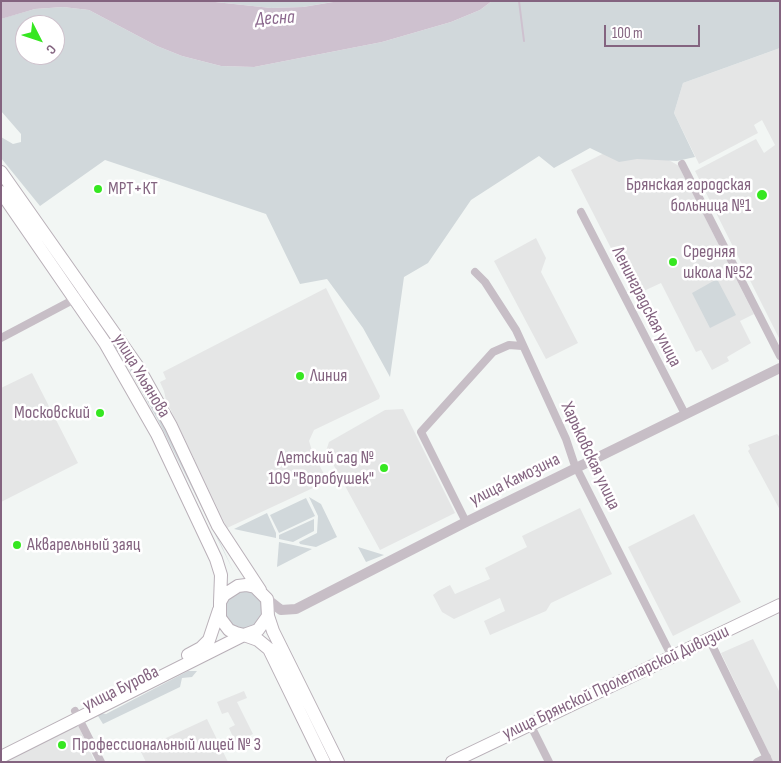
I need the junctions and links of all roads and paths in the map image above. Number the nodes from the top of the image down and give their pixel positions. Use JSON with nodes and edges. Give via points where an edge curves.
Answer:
{"nodes":[{"id":1,"x":682,"y":164,"type":"dead end"},
{"id":2,"x":1,"y":172,"type":"edge"},
{"id":3,"x":1,"y":192,"type":"edge"},
{"id":4,"x":581,"y":212,"type":"dead end"},
{"id":5,"x":474,"y":272,"type":"dead end"},
{"id":6,"x":88,"y":292,"type":"junction"},
{"id":7,"x":76,"y":301,"type":"junction"},
{"id":8,"x":1,"y":338,"type":"edge"},
{"id":9,"x":522,"y":346,"type":"junction"},
{"id":10,"x":780,"y":356,"type":"edge"},
{"id":11,"x":780,"y":368,"type":"edge"},
{"id":12,"x":685,"y":414,"type":"junction"},
{"id":13,"x":576,"y":468,"type":"junction"},
{"id":14,"x":466,"y":522,"type":"junction"},
{"id":15,"x":264,"y":596,"type":"junction"},
{"id":16,"x":780,"y":605,"type":"edge"},
{"id":17,"x":220,"y":606,"type":"junction"},
{"id":18,"x":268,"y":616,"type":"junction"},
{"id":19,"x":244,"y":635,"type":"junction"},
{"id":20,"x":709,"y":639,"type":"junction"},
{"id":21,"x":672,"y":657,"type":"junction"},
{"id":22,"x":77,"y":714,"type":"junction"},
{"id":23,"x":530,"y":724,"type":"junction"},
{"id":24,"x":1,"y":747,"type":"edge"},
{"id":25,"x":1,"y":757,"type":"edge"},
{"id":26,"x":768,"y":759,"type":"edge"},
{"id":27,"x":101,"y":762,"type":"edge"},
{"id":28,"x":324,"y":762,"type":"edge"},
{"id":29,"x":338,"y":762,"type":"edge"},
{"id":30,"x":452,"y":762,"type":"edge"},
{"id":31,"x":549,"y":762,"type":"edge"},
{"id":32,"x":757,"y":762,"type":"edge"}],
"edges":[{"from":1,"to":10,"type":"street"},
{"from":2,"to":6,"type":"main road","name":"улица Ульянова"},
{"from":3,"to":7,"type":"main road","name":"улица Ульянова"},
{"from":4,"to":12,"type":"street","name":"Ленинградская улица"},
{"from":5,"to":9,"type":"street","name":"Харьковская улица","via":[[485,282],[511,322]]},
{"from":6,"to":7,"type":"street"},
{"from":6,"to":15,"type":"main road","name":"улица Ульянова","via":[[151,388],[218,526]]},
{"from":7,"to":8,"type":"street"},
{"from":7,"to":17,"type":"main road","name":"улица Ульянова","via":[[120,368],[157,434],[216,559],[221,575]]},
{"from":9,"to":13,"type":"street","name":"Харьковская улица","via":[[566,439]]},
{"from":9,"to":14,"type":"street","via":[[509,345],[492,352],[421,432]]},
{"from":11,"to":12,"type":"street","name":"улица Камозина"},
{"from":12,"to":13,"type":"street","name":"улица Камозина"},
{"from":13,"to":14,"type":"street","name":"улица Камозина"},
{"from":13,"to":21,"type":"street","name":"Харьковская улица"},
{"from":14,"to":15,"type":"street","name":"улица Камозина","via":[[296,609],[281,610]]},
{"from":15,"to":17,"type":"main road","via":[[255,587],[238,586],[230,589]]},
{"from":15,"to":18,"type":"main road"},
{"from":16,"to":20,"type":"main road","name":"улица Брянской Пролетарской Дивизии"},
{"from":17,"to":19,"type":"main road","via":[[224,624],[229,630]]},
{"from":17,"to":22,"type":"main road","name":"улица Бурова","via":[[209,640],[201,648]]},
{"from":18,"to":19,"type":"main road","via":[[258,630]]},
{"from":18,"to":29,"type":"main road"},
{"from":19,"to":22,"type":"main road","name":"улица Бурова"},
{"from":19,"to":28,"type":"main road","via":[[269,649]]},
{"from":20,"to":21,"type":"main road","name":"улица Брянской Пролетарской Дивизии"},
{"from":20,"to":26,"type":"street"},
{"from":21,"to":23,"type":"main road","name":"улица Брянской Пролетарской Дивизии"},
{"from":22,"to":24,"type":"main road","name":"улица Бурова"},
{"from":22,"to":25,"type":"main road","name":"улица Бурова"},
{"from":22,"to":27,"type":"street"},
{"from":23,"to":30,"type":"main road","name":"улица Брянской Пролетарской Дивизии"},
{"from":23,"to":31,"type":"street"},
{"from":26,"to":32,"type":"street"}]}
